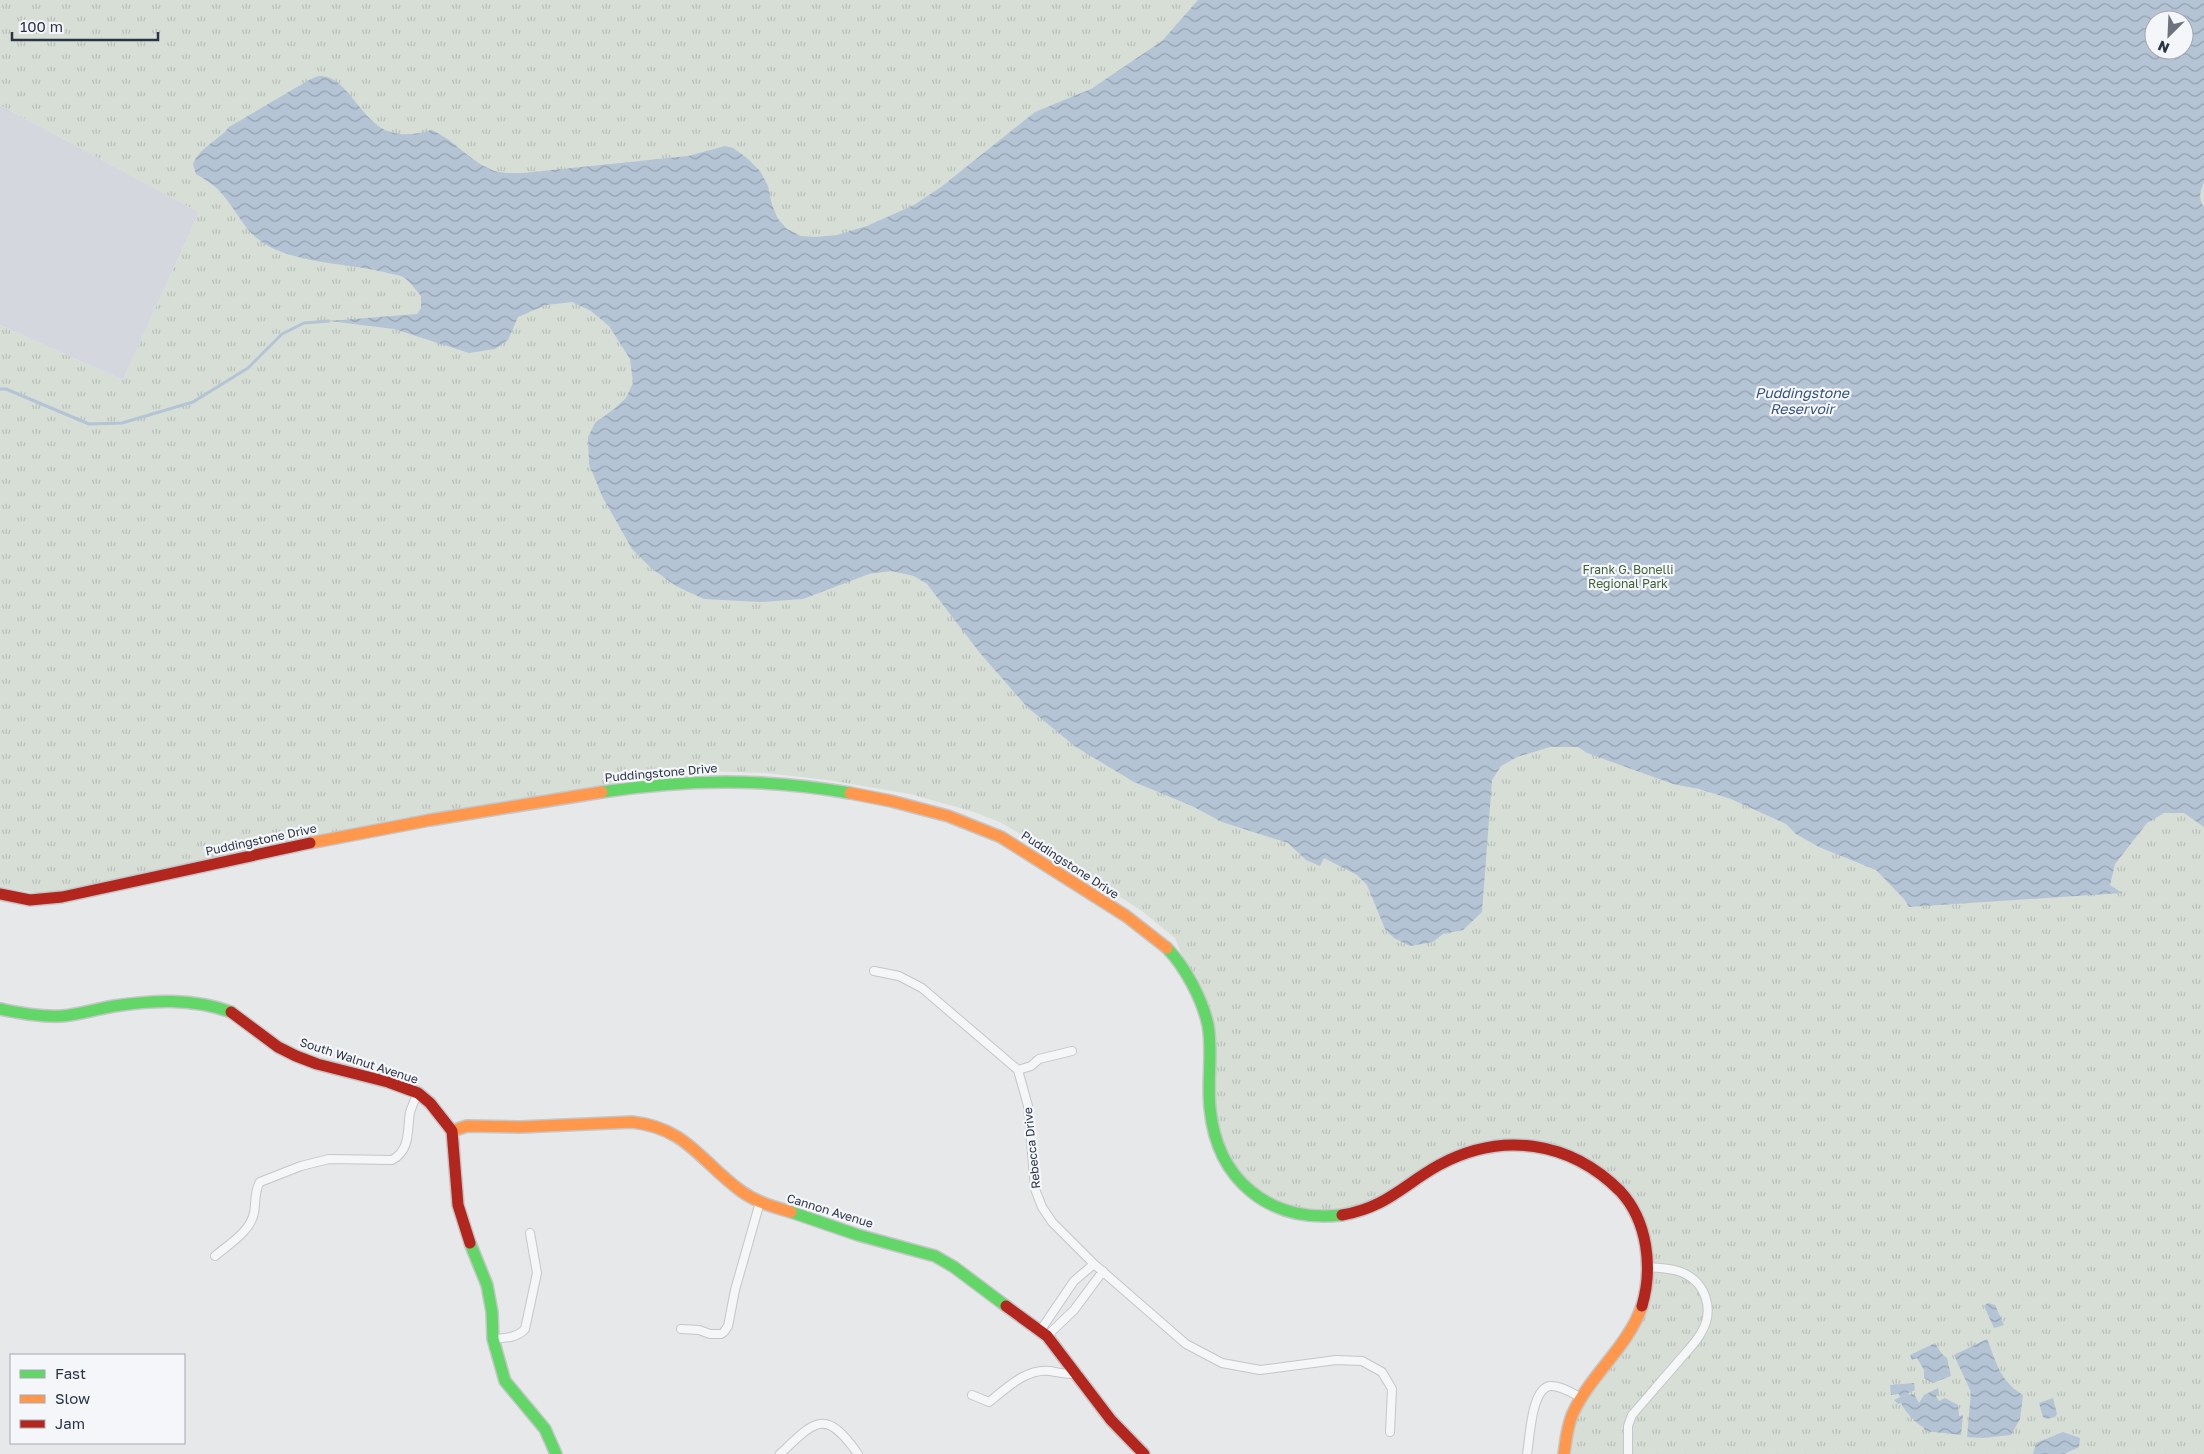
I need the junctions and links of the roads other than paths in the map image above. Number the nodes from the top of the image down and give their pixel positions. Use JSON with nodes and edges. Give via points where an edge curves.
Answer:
{"nodes":[{"id":1,"x":0,"y":894,"type":"edge"},
{"id":2,"x":874,"y":972,"type":"dead end"},
{"id":3,"x":0,"y":1009,"type":"edge"},
{"id":4,"x":1072,"y":1051,"type":"dead end"},
{"id":5,"x":1018,"y":1070,"type":"junction"},
{"id":6,"x":418,"y":1093,"type":"junction"},
{"id":7,"x":452,"y":1130,"type":"junction"},
{"id":8,"x":760,"y":1202,"type":"junction"},
{"id":9,"x":530,"y":1234,"type":"dead end"},
{"id":10,"x":215,"y":1256,"type":"dead end"},
{"id":11,"x":1094,"y":1264,"type":"junction"},
{"id":12,"x":1647,"y":1267,"type":"junction"},
{"id":13,"x":1102,"y":1271,"type":"junction"},
{"id":14,"x":681,"y":1329,"type":"dead end"},
{"id":15,"x":1044,"y":1333,"type":"junction"},
{"id":16,"x":493,"y":1339,"type":"junction"},
{"id":17,"x":1078,"y":1374,"type":"junction"},
{"id":18,"x":972,"y":1395,"type":"dead end"},
{"id":19,"x":1580,"y":1398,"type":"junction"},
{"id":20,"x":1390,"y":1432,"type":"dead end"},
{"id":21,"x":556,"y":1454,"type":"edge"},
{"id":22,"x":780,"y":1454,"type":"edge"},
{"id":23,"x":858,"y":1454,"type":"edge"},
{"id":24,"x":1144,"y":1454,"type":"edge"},
{"id":25,"x":1527,"y":1454,"type":"edge"},
{"id":26,"x":1564,"y":1454,"type":"edge"},
{"id":27,"x":1628,"y":1454,"type":"edge"}],
"edges":[{"from":1,"to":12,"type":"street","name":"Puddingstone Drive","via":[[30,900],[62,897],[413,822],[661,785],[742,780],[884,800],[949,816],[1004,839],[1146,930],[1174,956],[1206,1015],[1210,1046],[1210,1116],[1218,1150],[1240,1181],[1270,1205],[1315,1218],[1355,1214],[1393,1197],[1442,1163],[1471,1151],[1502,1145],[1530,1145],[1559,1150],[1586,1161],[1608,1178],[1642,1226]]},
{"from":2,"to":5,"type":"street","via":[[899,976],[922,988]]},
{"from":3,"to":6,"type":"street","name":"South Walnut Avenue","via":[[36,1016],[63,1016],[161,1001],[203,1003],[230,1012],[296,1056]]},
{"from":4,"to":5,"type":"street","via":[[1039,1059]]},
{"from":5,"to":11,"type":"street","name":"Rebecca Drive","via":[[1028,1106],[1036,1189],[1042,1208]]},
{"from":6,"to":7,"type":"street","name":"South Walnut Avenue"},
{"from":6,"to":10,"type":"street","via":[[410,1113],[407,1141],[396,1158],[329,1159],[260,1182],[250,1224]]},
{"from":7,"to":8,"type":"street","name":"Cannon Avenue","via":[[467,1126],[650,1124],[682,1139],[741,1190]]},
{"from":7,"to":16,"type":"street","via":[[458,1205],[487,1285]]},
{"from":8,"to":14,"type":"street","via":[[728,1326],[721,1334]]},
{"from":8,"to":15,"type":"street","name":"Cannon Avenue","via":[[858,1235],[936,1256]]},
{"from":9,"to":16,"type":"street","via":[[538,1273],[525,1329],[509,1337]]},
{"from":11,"to":13,"type":"street","name":"Rebecca Drive"},
{"from":11,"to":15,"type":"street","via":[[1074,1281]]},
{"from":12,"to":19,"type":"street","name":"Puddingstone Drive","via":[[1645,1296],[1626,1339]]},
{"from":12,"to":27,"type":"street","via":[[1681,1272],[1694,1279],[1703,1289],[1708,1312],[1696,1340],[1632,1415],[1628,1426]]},
{"from":13,"to":15,"type":"street","via":[[1074,1310]]},
{"from":13,"to":20,"type":"street","name":"Rebecca Drive","via":[[1186,1344],[1222,1363],[1260,1370],[1336,1360],[1362,1361],[1382,1372],[1392,1390]]},
{"from":15,"to":17,"type":"street","name":"Cannon Avenue"},
{"from":16,"to":21,"type":"street","via":[[505,1381],[545,1430]]},
{"from":17,"to":18,"type":"street","via":[[1034,1372],[1021,1377],[989,1402]]},
{"from":17,"to":24,"type":"street","name":"Cannon Avenue","via":[[1111,1420]]},
{"from":19,"to":25,"type":"street","via":[[1557,1386],[1543,1389],[1536,1400]]},
{"from":19,"to":26,"type":"street","name":"Puddingstone Drive","via":[[1564,1442]]},
{"from":22,"to":23,"type":"street","via":[[810,1426],[821,1424],[832,1426],[843,1434]]}]}
